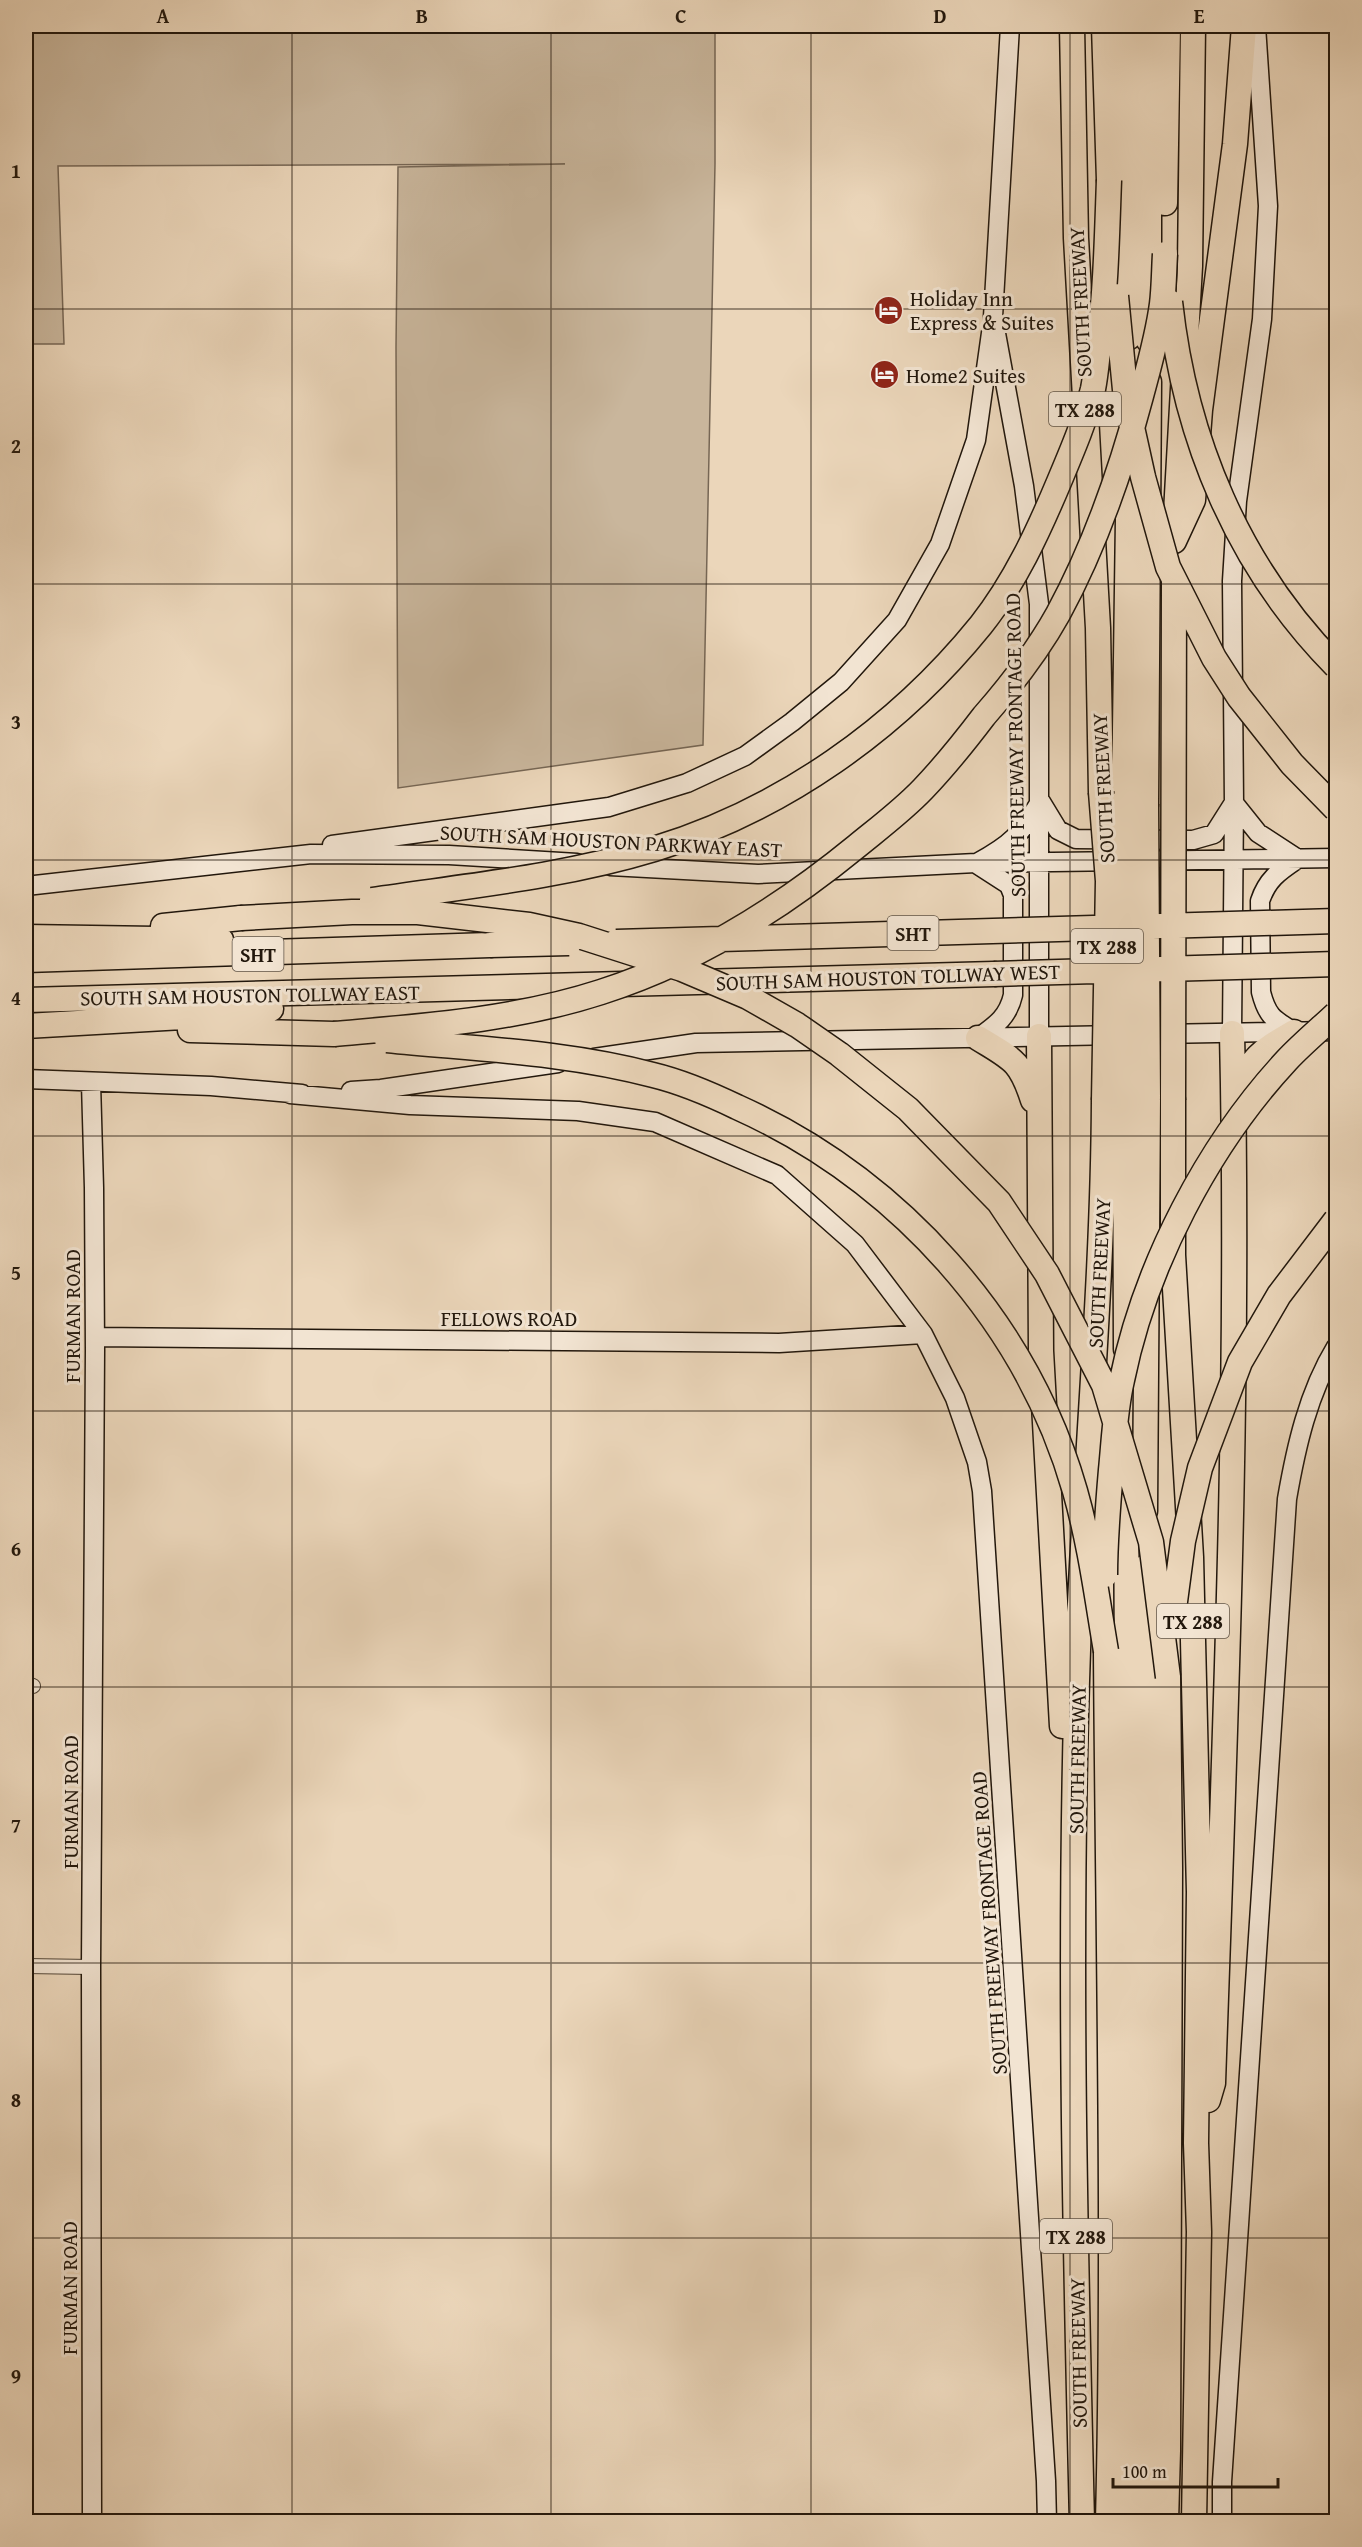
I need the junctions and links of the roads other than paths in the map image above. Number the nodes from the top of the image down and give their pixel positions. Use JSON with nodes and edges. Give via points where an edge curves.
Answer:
{"nodes":[{"id":1,"x":1010,"y":26,"type":"edge"},
{"id":2,"x":1072,"y":26,"type":"edge"},
{"id":3,"x":1104,"y":26,"type":"edge"},
{"id":4,"x":1126,"y":26,"type":"edge"},
{"id":5,"x":1149,"y":26,"type":"edge"},
{"id":6,"x":1168,"y":26,"type":"edge"},
{"id":7,"x":1193,"y":26,"type":"edge"},
{"id":8,"x":1244,"y":26,"type":"edge"},
{"id":9,"x":1256,"y":26,"type":"edge"},
{"id":10,"x":1109,"y":180,"type":"junction"},
{"id":11,"x":1165,"y":254,"type":"junction"},
{"id":12,"x":993,"y":317,"type":"junction"},
{"id":13,"x":1174,"y":541,"type":"junction"},
{"id":14,"x":1336,"y":666,"type":"edge"},
{"id":15,"x":1040,"y":800,"type":"junction"},
{"id":16,"x":1135,"y":802,"type":"junction"},
{"id":17,"x":1234,"y":803,"type":"junction"},
{"id":18,"x":1336,"y":809,"type":"edge"},
{"id":19,"x":311,"y":854,"type":"junction"},
{"id":20,"x":1336,"y":858,"type":"edge"},
{"id":21,"x":1298,"y":859,"type":"junction"},
{"id":22,"x":1232,"y":861,"type":"junction"},
{"id":23,"x":976,"y":863,"type":"junction"},
{"id":24,"x":1040,"y":863,"type":"junction"},
{"id":25,"x":26,"y":886,"type":"edge"},
{"id":26,"x":241,"y":918,"type":"junction"},
{"id":27,"x":1336,"y":921,"type":"edge"},
{"id":28,"x":26,"y":935,"type":"edge"},
{"id":29,"x":490,"y":945,"type":"junction"},
{"id":30,"x":26,"y":960,"type":"edge"},
{"id":31,"x":1336,"y":964,"type":"edge"},
{"id":32,"x":994,"y":974,"type":"junction"},
{"id":33,"x":1336,"y":978,"type":"edge"},
{"id":34,"x":473,"y":990,"type":"junction"},
{"id":35,"x":26,"y":1000,"type":"edge"},
{"id":36,"x":1336,"y":1014,"type":"edge"},
{"id":37,"x":26,"y":1028,"type":"edge"},
{"id":38,"x":1336,"y":1031,"type":"edge"},
{"id":39,"x":1294,"y":1032,"type":"junction"},
{"id":40,"x":1232,"y":1033,"type":"junction"},
{"id":41,"x":334,"y":1034,"type":"junction"},
{"id":42,"x":1039,"y":1036,"type":"junction"},
{"id":43,"x":978,"y":1038,"type":"junction"},
{"id":44,"x":26,"y":1079,"type":"edge"},
{"id":45,"x":91,"y":1083,"type":"junction"},
{"id":46,"x":290,"y":1094,"type":"junction"},
{"id":47,"x":1233,"y":1096,"type":"junction"},
{"id":48,"x":1126,"y":1098,"type":"junction"},
{"id":49,"x":1039,"y":1119,"type":"junction"},
{"id":50,"x":1336,"y":1220,"type":"edge"},
{"id":51,"x":923,"y":1334,"type":"junction"},
{"id":52,"x":95,"y":1337,"type":"junction"},
{"id":53,"x":1336,"y":1347,"type":"edge"},
{"id":54,"x":1106,"y":1651,"type":"junction"},
{"id":55,"x":1168,"y":1677,"type":"junction"},
{"id":56,"x":1074,"y":1950,"type":"junction"},
{"id":57,"x":26,"y":1966,"type":"edge"},
{"id":58,"x":91,"y":1967,"type":"junction"},
{"id":59,"x":1196,"y":2143,"type":"junction"},
{"id":60,"x":1111,"y":2394,"type":"junction"},
{"id":61,"x":92,"y":2522,"type":"edge"},
{"id":62,"x":1047,"y":2522,"type":"edge"},
{"id":63,"x":1082,"y":2522,"type":"edge"},
{"id":64,"x":1108,"y":2522,"type":"edge"},
{"id":65,"x":1115,"y":2522,"type":"edge"},
{"id":66,"x":1131,"y":2522,"type":"edge"},
{"id":67,"x":1149,"y":2522,"type":"edge"},
{"id":68,"x":1166,"y":2522,"type":"edge"},
{"id":69,"x":1194,"y":2522,"type":"edge"},
{"id":70,"x":1222,"y":2522,"type":"edge"}],
"edges":[{"from":1,"to":12,"type":"main road","name":"SOUTH FREEWAY FRONTAGE ROAD"},
{"from":2,"to":48,"type":"highway","name":"SOUTH FREEWAY","number":"TX 288","bridge":true,"via":[[1076,238],[1098,628],[1101,792]]},
{"from":3,"to":10,"type":"highway"},
{"from":4,"to":16,"type":"highway"},
{"from":5,"to":16,"type":"highway"},
{"from":6,"to":11,"type":"highway"},
{"from":7,"to":13,"type":"highway","number":"TX 288","via":[[1190,266]]},
{"from":8,"to":13,"type":"highway","via":[[1235,144],[1200,410],[1193,500]]},
{"from":9,"to":17,"type":"main road","via":[[1268,206],[1262,319],[1237,501],[1232,581]]},
{"from":10,"to":18,"type":"highway","bridge":true,"via":[[1123,378],[1143,477],[1168,567],[1214,658],[1239,697],[1292,764]]},
{"from":10,"to":26,"type":"highway","bridge":true,"via":[[1103,309],[1094,386],[1078,439],[1037,534],[1004,591],[981,624],[922,690],[882,725],[839,759],[747,813],[652,850],[542,875]]},
{"from":11,"to":14,"type":"highway","bridge":true,"via":[[1183,381],[1213,481],[1251,556],[1279,599]]},
{"from":11,"to":41,"type":"highway","bridge":true,"via":[[1162,303],[1152,353],[1108,504],[1090,544],[1057,614],[1026,661],[921,791],[818,879],[717,944],[604,992],[559,1005],[463,1022]]},
{"from":12,"to":15,"type":"main road","name":"SOUTH FREEWAY FRONTAGE ROAD","via":[[1024,486],[1039,604]]},
{"from":12,"to":19,"type":"main road","via":[[976,441],[940,544],[897,620],[841,682],[792,722],[745,756],[687,783],[609,807],[333,845]]},
{"from":13,"to":59,"type":"highway","number":"TX 288","bridge":true,"via":[[1173,1255],[1191,1557],[1198,1868]]},
{"from":15,"to":17,"type":"main road","via":[[1058,830],[1076,839],[1193,840],[1214,834]]},
{"from":15,"to":23,"type":"main road","via":[[1017,837]]},
{"from":15,"to":24,"type":"main road","name":"SOUTH FREEWAY FRONTAGE ROAD"},
{"from":16,"to":48,"type":"highway","bridge":true},
{"from":17,"to":21,"type":"main road","via":[[1258,833]]},
{"from":17,"to":22,"type":"main road"},
{"from":19,"to":23,"type":"main road","name":"SOUTH SAM HOUSTON PARKWAY EAST","via":[[449,855],[758,874]]},
{"from":19,"to":25,"type":"main road","name":"SOUTH SAM HOUSTON PARKWAY EAST"},
{"from":20,"to":21,"type":"main road","name":"SOUTH SAM HOUSTON PARKWAY EAST"},
{"from":21,"to":22,"type":"main road","name":"SOUTH SAM HOUSTON PARKWAY EAST"},
{"from":21,"to":39,"type":"main road","via":[[1273,875],[1260,901],[1264,1006],[1271,1018]]},
{"from":22,"to":24,"type":"main road","name":"SOUTH SAM HOUSTON PARKWAY EAST"},
{"from":22,"to":40,"type":"main road"},
{"from":23,"to":24,"type":"main road","name":"SOUTH SAM HOUSTON PARKWAY EAST"},
{"from":23,"to":43,"type":"main road","via":[[1009,885],[1012,895],[1010,1009]]},
{"from":24,"to":42,"type":"main road","name":"SOUTH FREEWAY FRONTAGE ROAD"},
{"from":26,"to":28,"type":"highway"},
{"from":26,"to":55,"type":"highway","bridge":true,"via":[[418,912],[529,925],[579,936],[682,969],[748,997],[839,1054],[908,1109],[999,1202],[1047,1274],[1104,1384],[1151,1542]]},
{"from":27,"to":29,"type":"highway","name":"SOUTH SAM HOUSTON TOLLWAY WEST","number":"SHT","bridge":true},
{"from":28,"to":29,"type":"highway"},
{"from":29,"to":30,"type":"highway","name":"SOUTH SAM HOUSTON TOLLWAY EAST","number":"SHT"},
{"from":31,"to":32,"type":"highway","name":"SOUTH SAM HOUSTON TOLLWAY WEST","number":"SHT","bridge":true},
{"from":32,"to":33,"type":"highway","bridge":true},
{"from":32,"to":34,"type":"highway","name":"SOUTH SAM HOUSTON TOLLWAY WEST","number":"SHT","bridge":true},
{"from":34,"to":35,"type":"highway","name":"SOUTH SAM HOUSTON TOLLWAY EAST","number":"SHT"},
{"from":34,"to":37,"type":"highway"},
{"from":36,"to":54,"type":"highway","bridge":true,"via":[[1287,1060],[1218,1149],[1163,1255],[1142,1307],[1122,1379],[1115,1422],[1105,1543]]},
{"from":37,"to":41,"type":"highway"},
{"from":38,"to":39,"type":"main road"},
{"from":39,"to":40,"type":"main road"},
{"from":39,"to":47,"type":"highway","via":[[1254,1059]]},
{"from":40,"to":42,"type":"main road"},
{"from":40,"to":47,"type":"highway"},
{"from":41,"to":54,"type":"highway","bridge":true,"via":[[533,1054],[655,1075],[708,1093],[776,1124],[888,1201],[981,1300],[1027,1375],[1075,1488]]},
{"from":42,"to":43,"type":"main road"},
{"from":42,"to":49,"type":"highway"},
{"from":43,"to":46,"type":"main road","via":[[696,1043],[381,1089]]},
{"from":43,"to":49,"type":"highway","via":[[1015,1062],[1025,1075]]},
{"from":44,"to":45,"type":"main road"},
{"from":45,"to":46,"type":"main road","via":[[212,1086]]},
{"from":45,"to":52,"type":"main road","name":"FURMAN ROAD"},
{"from":46,"to":51,"type":"main road","name":"SOUTH FREEWAY FRONTAGE ROAD","via":[[410,1105],[578,1111],[655,1122],[777,1175],[855,1244]]},
{"from":47,"to":59,"type":"highway","via":[[1229,1646],[1213,2083]]},
{"from":48,"to":56,"type":"highway","name":"SOUTH FREEWAY","number":"TX 288","via":[[1098,1295],[1078,1653]]},
{"from":48,"to":66,"type":"highway"},
{"from":48,"to":67,"type":"highway","via":[[1144,1482],[1149,1851]]},
{"from":49,"to":56,"type":"highway","via":[[1041,1351]]},
{"from":50,"to":55,"type":"highway","bridge":true,"via":[[1307,1256],[1240,1362],[1200,1468],[1183,1541]]},
{"from":51,"to":52,"type":"main road","name":"FELLOWS ROAD","via":[[780,1343]]},
{"from":51,"to":62,"type":"main road","name":"SOUTH FREEWAY FRONTAGE ROAD","via":[[967,1430],[984,1503]]},
{"from":52,"to":58,"type":"main road","name":"FURMAN ROAD"},
{"from":53,"to":70,"type":"main road","via":[[1318,1382],[1301,1431],[1286,1509]]},
{"from":54,"to":60,"type":"highway"},
{"from":55,"to":68,"type":"highway"},
{"from":56,"to":63,"type":"highway","name":"SOUTH FREEWAY","number":"TX 288"},
{"from":57,"to":58,"type":"street"},
{"from":58,"to":61,"type":"main road","name":"FURMAN ROAD"},
{"from":59,"to":69,"type":"highway","number":"TX 288","via":[[1200,2232]]},
{"from":60,"to":64,"type":"highway"},
{"from":60,"to":65,"type":"highway"}]}
